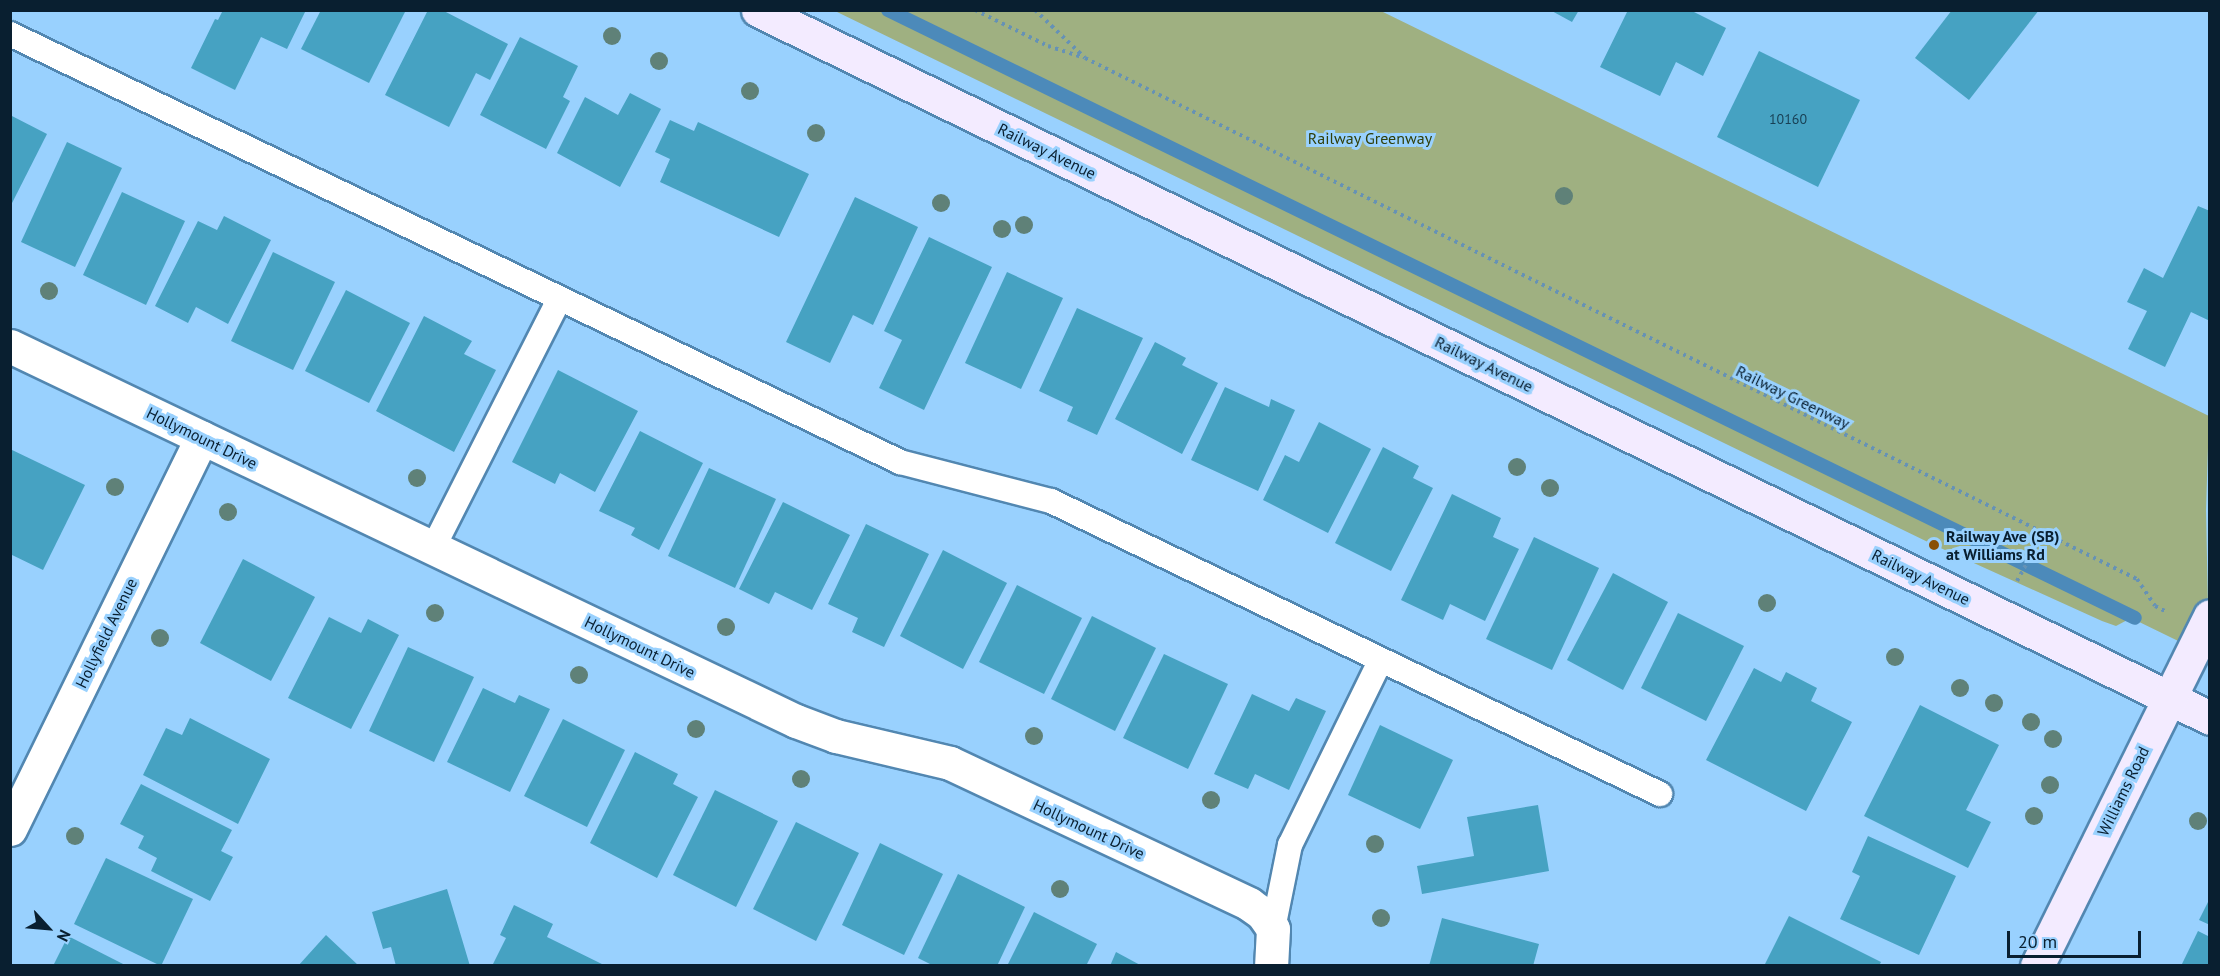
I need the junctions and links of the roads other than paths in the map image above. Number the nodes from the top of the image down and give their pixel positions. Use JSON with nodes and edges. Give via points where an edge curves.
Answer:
{"nodes":[{"id":1,"x":758,"y":10,"type":"edge"},
{"id":2,"x":10,"y":34,"type":"edge"},
{"id":3,"x":559,"y":300,"type":"junction"},
{"id":4,"x":10,"y":346,"type":"edge"},
{"id":5,"x":202,"y":437,"type":"junction"},
{"id":6,"x":433,"y":548,"type":"junction"},
{"id":7,"x":2210,"y":616,"type":"edge"},
{"id":8,"x":1380,"y":661,"type":"junction"},
{"id":9,"x":2168,"y":698,"type":"junction"},
{"id":10,"x":2210,"y":718,"type":"edge"},
{"id":11,"x":1660,"y":794,"type":"dead end"},
{"id":12,"x":10,"y":829,"type":"edge"},
{"id":13,"x":1273,"y":929,"type":"junction"},
{"id":14,"x":1271,"y":966,"type":"edge"},
{"id":15,"x":2037,"y":966,"type":"edge"}],
"edges":[{"from":1,"to":9,"type":"main road","name":"Railway Avenue"},
{"from":2,"to":3,"type":"lane"},
{"from":3,"to":6,"type":"lane"},
{"from":3,"to":8,"type":"lane","via":[[900,462],[1052,501]]},
{"from":4,"to":5,"type":"street","name":"Hollymount Drive"},
{"from":5,"to":6,"type":"street","name":"Hollymount Drive"},
{"from":5,"to":12,"type":"street","name":"Hollyfield Avenue"},
{"from":6,"to":13,"type":"street","name":"Hollymount Drive","via":[[796,722],[836,736],[950,763],[1249,904],[1262,913]]},
{"from":7,"to":9,"type":"main road","name":"Williams Road"},
{"from":8,"to":11,"type":"lane"},
{"from":8,"to":13,"type":"lane","via":[[1290,845]]},
{"from":9,"to":10,"type":"main road","name":"Railway Avenue"},
{"from":9,"to":15,"type":"main road","name":"Williams Road"},
{"from":13,"to":14,"type":"street"}]}
